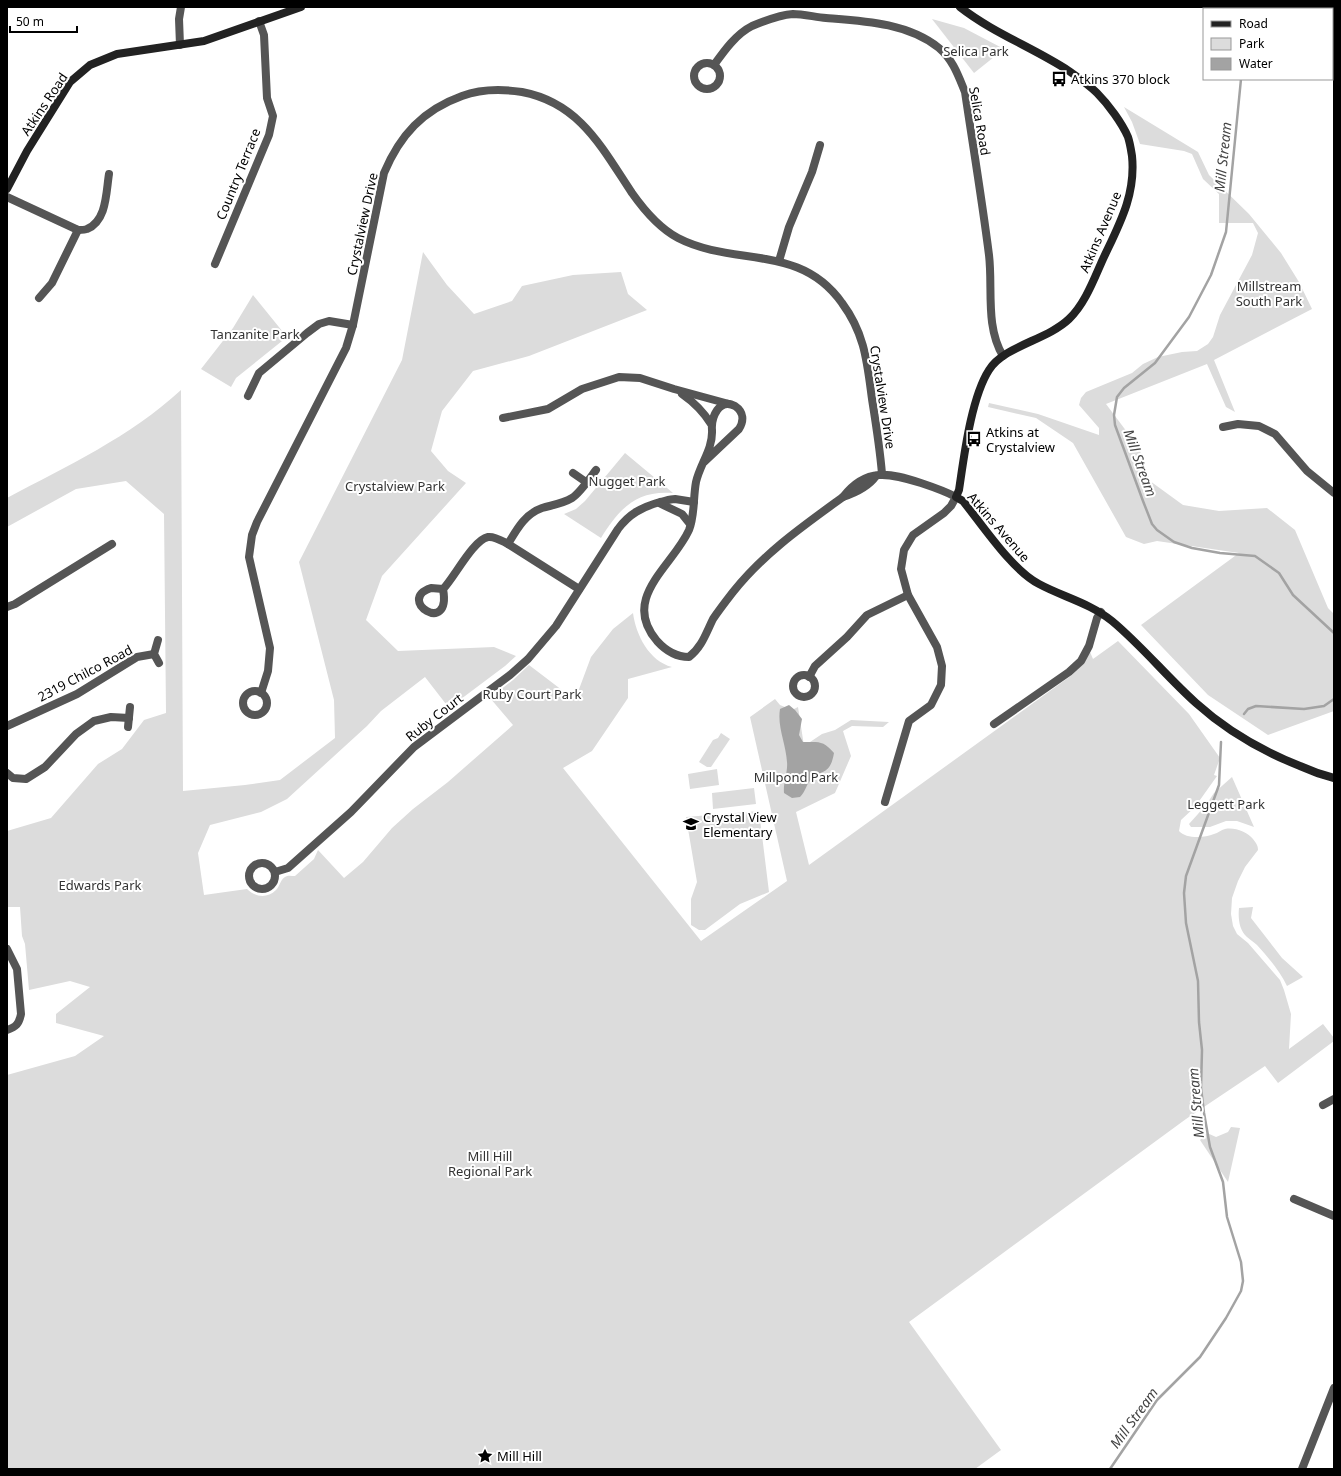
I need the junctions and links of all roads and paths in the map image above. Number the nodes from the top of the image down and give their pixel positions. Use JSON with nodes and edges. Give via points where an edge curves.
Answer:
{"nodes":[{"id":1,"x":182,"y":7,"type":"edge"},
{"id":2,"x":301,"y":7,"type":"edge"},
{"id":3,"x":960,"y":7,"type":"edge"},
{"id":4,"x":259,"y":21,"type":"junction"},
{"id":5,"x":180,"y":45,"type":"junction"},
{"id":6,"x":714,"y":65,"type":"dead end"},
{"id":7,"x":820,"y":144,"type":"dead end"},
{"id":8,"x":109,"y":174,"type":"dead end"},
{"id":9,"x":7,"y":189,"type":"edge"},
{"id":10,"x":7,"y":197,"type":"edge"},
{"id":11,"x":78,"y":230,"type":"junction"},
{"id":12,"x":779,"y":261,"type":"junction"},
{"id":13,"x":215,"y":264,"type":"dead end"},
{"id":14,"x":39,"y":298,"type":"dead end"},
{"id":15,"x":353,"y":325,"type":"junction"},
{"id":16,"x":1003,"y":356,"type":"junction"},
{"id":17,"x":674,"y":389,"type":"junction"},
{"id":18,"x":248,"y":396,"type":"dead end"},
{"id":19,"x":730,"y":404,"type":"junction"},
{"id":20,"x":503,"y":418,"type":"dead end"},
{"id":21,"x":711,"y":424,"type":"junction"},
{"id":22,"x":1223,"y":427,"type":"dead end"},
{"id":23,"x":704,"y":462,"type":"junction"},
{"id":24,"x":596,"y":470,"type":"dead end"},
{"id":25,"x":573,"y":473,"type":"dead end"},
{"id":26,"x":879,"y":475,"type":"junction"},
{"id":27,"x":586,"y":482,"type":"junction"},
{"id":28,"x":1334,"y":493,"type":"edge"},
{"id":29,"x":956,"y":497,"type":"junction"},
{"id":30,"x":659,"y":502,"type":"junction"},
{"id":31,"x":694,"y":502,"type":"junction"},
{"id":32,"x":690,"y":524,"type":"junction"},
{"id":33,"x":112,"y":544,"type":"dead end"},
{"id":34,"x":508,"y":544,"type":"junction"},
{"id":35,"x":443,"y":589,"type":"dead end"},
{"id":36,"x":579,"y":589,"type":"junction"},
{"id":37,"x":908,"y":595,"type":"junction"},
{"id":38,"x":7,"y":607,"type":"edge"},
{"id":39,"x":1101,"y":612,"type":"junction"},
{"id":40,"x":158,"y":640,"type":"dead end"},
{"id":41,"x":154,"y":654,"type":"junction"},
{"id":42,"x":159,"y":663,"type":"dead end"},
{"id":43,"x":809,"y":677,"type":"dead end"},
{"id":44,"x":261,"y":693,"type":"dead end"},
{"id":45,"x":130,"y":707,"type":"dead end"},
{"id":46,"x":994,"y":724,"type":"dead end"},
{"id":47,"x":7,"y":726,"type":"edge"},
{"id":48,"x":7,"y":773,"type":"edge"},
{"id":49,"x":1334,"y":778,"type":"edge"},
{"id":50,"x":885,"y":802,"type":"dead end"},
{"id":51,"x":275,"y":872,"type":"dead end"},
{"id":52,"x":7,"y":949,"type":"edge"},
{"id":53,"x":7,"y":1030,"type":"edge"},
{"id":54,"x":1334,"y":1099,"type":"edge"},
{"id":55,"x":1323,"y":1105,"type":"dead end"},
{"id":56,"x":1294,"y":1199,"type":"dead end"},
{"id":57,"x":1334,"y":1216,"type":"edge"},
{"id":58,"x":1334,"y":1388,"type":"edge"},
{"id":59,"x":1302,"y":1469,"type":"edge"}],
"edges":[{"from":1,"to":5,"type":"street","via":[[178,19]]},
{"from":2,"to":4,"type":"street"},
{"from":3,"to":16,"type":"street","name":"Atkins Avenue","via":[[1061,65],[1091,88],[1118,120],[1128,137],[1131,150],[1132,181],[1128,202],[1091,286],[1077,311],[1059,327]]},
{"from":4,"to":5,"type":"street","name":"Atkins Road","via":[[204,41]]},
{"from":4,"to":13,"type":"street","name":"Country Terrace","via":[[264,35],[267,98],[272,116],[269,135]]},
{"from":5,"to":9,"type":"street","name":"Atkins Road","via":[[117,54],[90,65],[70,82],[27,151]]},
{"from":6,"to":16,"type":"street","name":"Selica Road","via":[[732,42],[750,27],[768,19],[792,14],[872,22],[905,30],[939,48],[951,61],[964,92],[989,257],[990,306],[995,335]]},
{"from":7,"to":12,"type":"street"},
{"from":8,"to":11,"type":"street","via":[[104,211],[97,222],[87,230]]},
{"from":10,"to":11,"type":"street"},
{"from":11,"to":14,"type":"street","via":[[52,283]]},
{"from":12,"to":15,"type":"street","name":"Crystalview Drive","via":[[702,248],[677,237],[656,222],[638,201],[594,136],[575,116],[552,102],[532,94],[511,90],[471,93],[432,110],[414,125],[392,155],[378,196]]},
{"from":12,"to":26,"type":"street","name":"Crystalview Drive","via":[[796,266],[818,279],[841,301],[853,318],[867,356],[880,446]]},
{"from":15,"to":18,"type":"street","via":[[329,321],[319,324],[259,373]]},
{"from":15,"to":44,"type":"street","name":"Crystalview Drive","via":[[346,348],[252,536],[249,557],[270,648],[268,671]]},
{"from":16,"to":29,"type":"street","name":"Atkins Avenue","via":[[993,364],[980,389]]},
{"from":17,"to":19,"type":"street"},
{"from":17,"to":20,"type":"street","via":[[640,378],[619,377],[582,389],[548,409]]},
{"from":17,"to":21,"type":"street","via":[[694,402]]},
{"from":19,"to":21,"type":"street","via":[[717,409]]},
{"from":19,"to":23,"type":"street","via":[[741,412],[743,424]]},
{"from":21,"to":23,"type":"street","via":[[711,442]]},
{"from":22,"to":28,"type":"street","via":[[1238,424],[1259,426],[1275,434],[1307,471]]},
{"from":23,"to":31,"type":"street","via":[[696,481]]},
{"from":24,"to":27,"type":"street"},
{"from":25,"to":27,"type":"street"},
{"from":26,"to":29,"type":"street","via":[[902,477]]},
{"from":26,"to":32,"type":"street","via":[[869,476],[849,489],[843,497],[789,536],[747,575],[722,606],[695,652],[688,657],[682,657],[674,655],[652,635],[644,607],[652,583],[682,541]]},
{"from":27,"to":34,"type":"street","via":[[574,497],[532,514],[522,522]]},
{"from":29,"to":37,"type":"street","via":[[944,513],[913,535],[904,550],[901,569]]},
{"from":29,"to":39,"type":"street","name":"Atkins Avenue","via":[[964,502],[1014,564],[1026,575],[1038,584]]},
{"from":30,"to":31,"type":"street","name":"Ruby Court","via":[[674,499]]},
{"from":30,"to":32,"type":"street","via":[[682,514]]},
{"from":30,"to":36,"type":"street","name":"Ruby Court","via":[[638,510],[626,519]]},
{"from":31,"to":32,"type":"street"},
{"from":33,"to":38,"type":"street"},
{"from":34,"to":35,"type":"street","via":[[496,538],[488,537],[481,540]]},
{"from":34,"to":36,"type":"street"},
{"from":36,"to":51,"type":"street","name":"Ruby Court","via":[[556,626],[528,659],[414,747],[351,812],[288,868]]},
{"from":37,"to":43,"type":"street","via":[[868,615],[815,666]]},
{"from":37,"to":50,"type":"street","via":[[937,647],[942,666],[941,685],[931,704],[909,721]]},
{"from":39,"to":46,"type":"street","via":[[1081,661]]},
{"from":39,"to":49,"type":"street","name":"Atkins Avenue","via":[[1196,703],[1224,726],[1260,749]]},
{"from":40,"to":41,"type":"street"},
{"from":41,"to":42,"type":"street"},
{"from":41,"to":47,"type":"street","name":"2319 Chilco Road","via":[[137,657],[77,694]]},
{"from":45,"to":48,"type":"street","via":[[128,722],[112,717],[94,722],[76,734],[45,767],[26,779],[13,778]]},
{"from":52,"to":53,"type":"street","via":[[17,969],[21,1014],[16,1027]]},
{"from":54,"to":55,"type":"street"},
{"from":56,"to":57,"type":"street"},
{"from":58,"to":59,"type":"street"}]}
